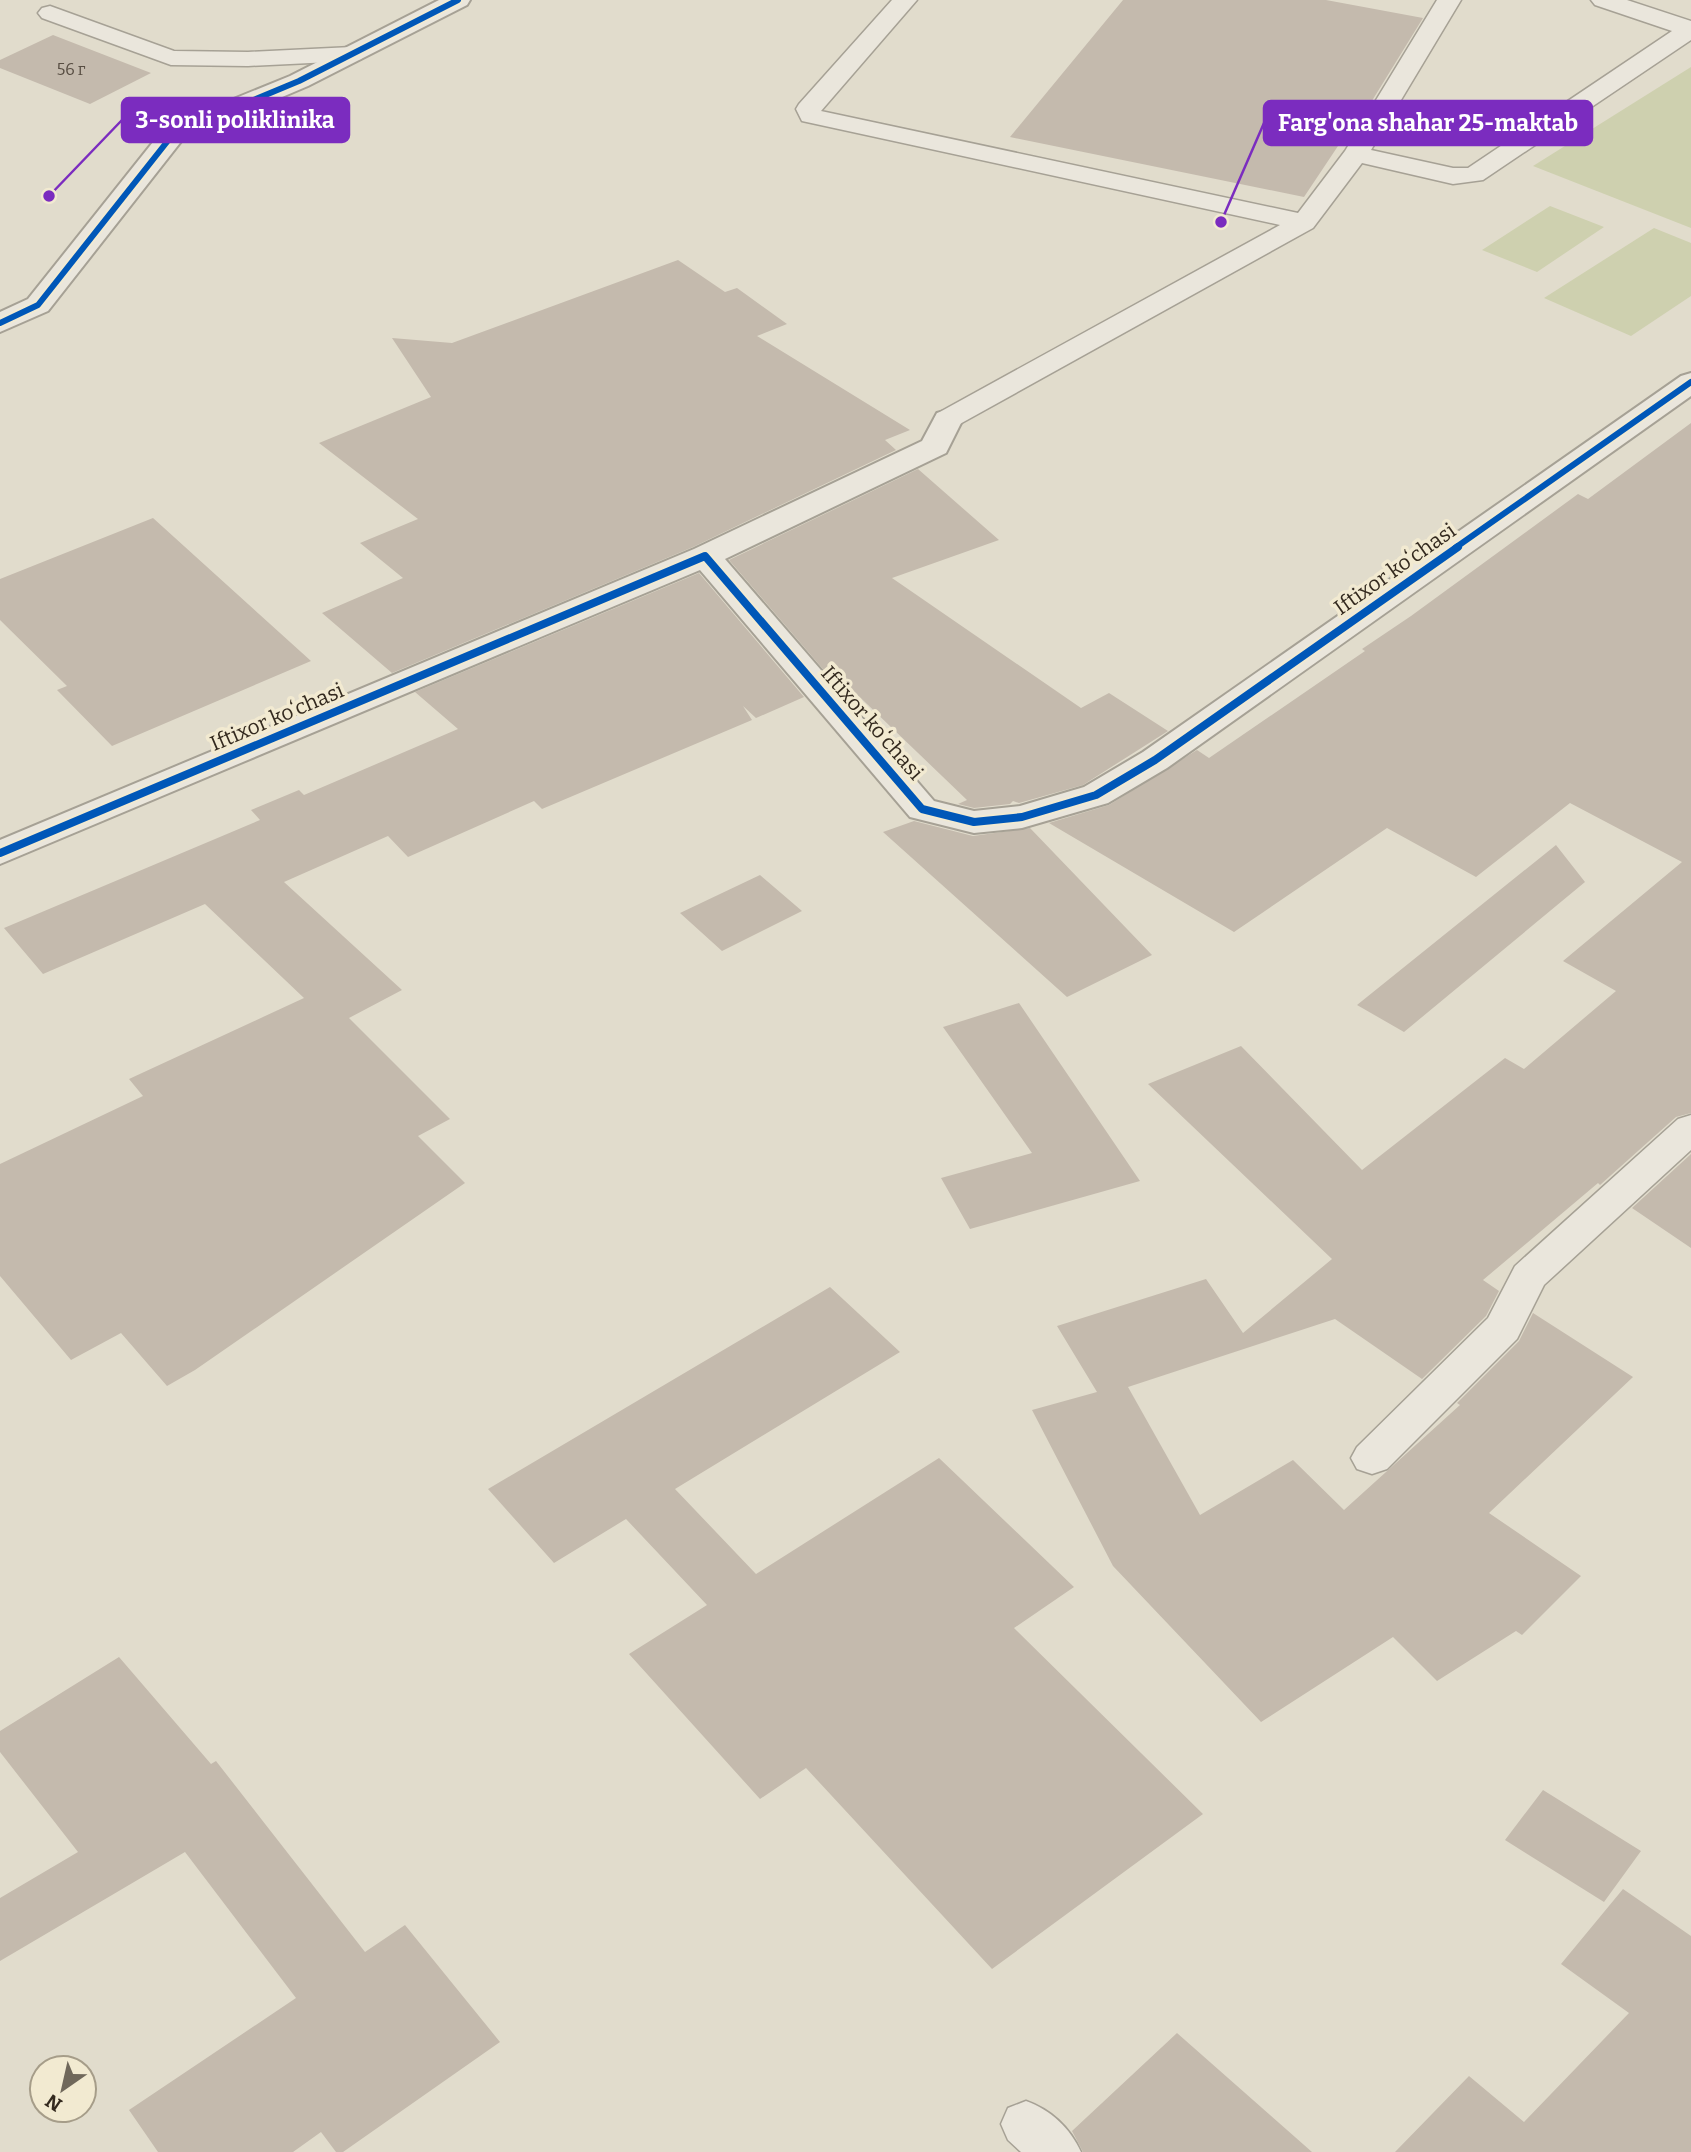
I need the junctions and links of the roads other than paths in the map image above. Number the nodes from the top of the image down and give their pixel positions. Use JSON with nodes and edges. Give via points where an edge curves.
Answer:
{"nodes":[{"id":1,"x":458,"y":0,"type":"edge"},
{"id":2,"x":905,"y":0,"type":"edge"},
{"id":3,"x":1450,"y":0,"type":"edge"},
{"id":4,"x":1603,"y":0,"type":"edge"},
{"id":5,"x":50,"y":13,"type":"dead end"},
{"id":6,"x":352,"y":54,"type":"junction"},
{"id":7,"x":1356,"y":154,"type":"junction"},
{"id":8,"x":1304,"y":222,"type":"junction"},
{"id":9,"x":0,"y":323,"type":"edge"},
{"id":10,"x":1691,"y":382,"type":"edge"},
{"id":11,"x":948,"y":419,"type":"joint"},
{"id":12,"x":705,"y":555,"type":"junction"},
{"id":13,"x":0,"y":853,"type":"edge"},
{"id":14,"x":1691,"y":1128,"type":"edge"},
{"id":15,"x":1372,"y":1458,"type":"dead end"}],
"edges":[{"from":1,"to":6,"type":"street"},
{"from":2,"to":8,"type":"lane","via":[[808,109],[811,116]]},
{"from":3,"to":7,"type":"lane"},
{"from":4,"to":7,"type":"lane","via":[[1691,29],[1474,175],[1453,176]]},
{"from":5,"to":6,"type":"lane","via":[[171,58]]},
{"from":6,"to":9,"type":"street","via":[[174,133],[38,305]]},
{"from":7,"to":8,"type":"lane"},
{"from":8,"to":11,"type":"lane"},
{"from":10,"to":12,"type":"street","name":"Iftixor koʻchasi","via":[[1155,760],[1096,795],[1022,817],[974,822],[922,809]]},
{"from":11,"to":12,"type":"street","via":[[935,447]]},
{"from":12,"to":13,"type":"street","name":"Iftixor koʻchasi"},
{"from":14,"to":15,"type":"lane","via":[[1529,1276],[1503,1328]]}]}
